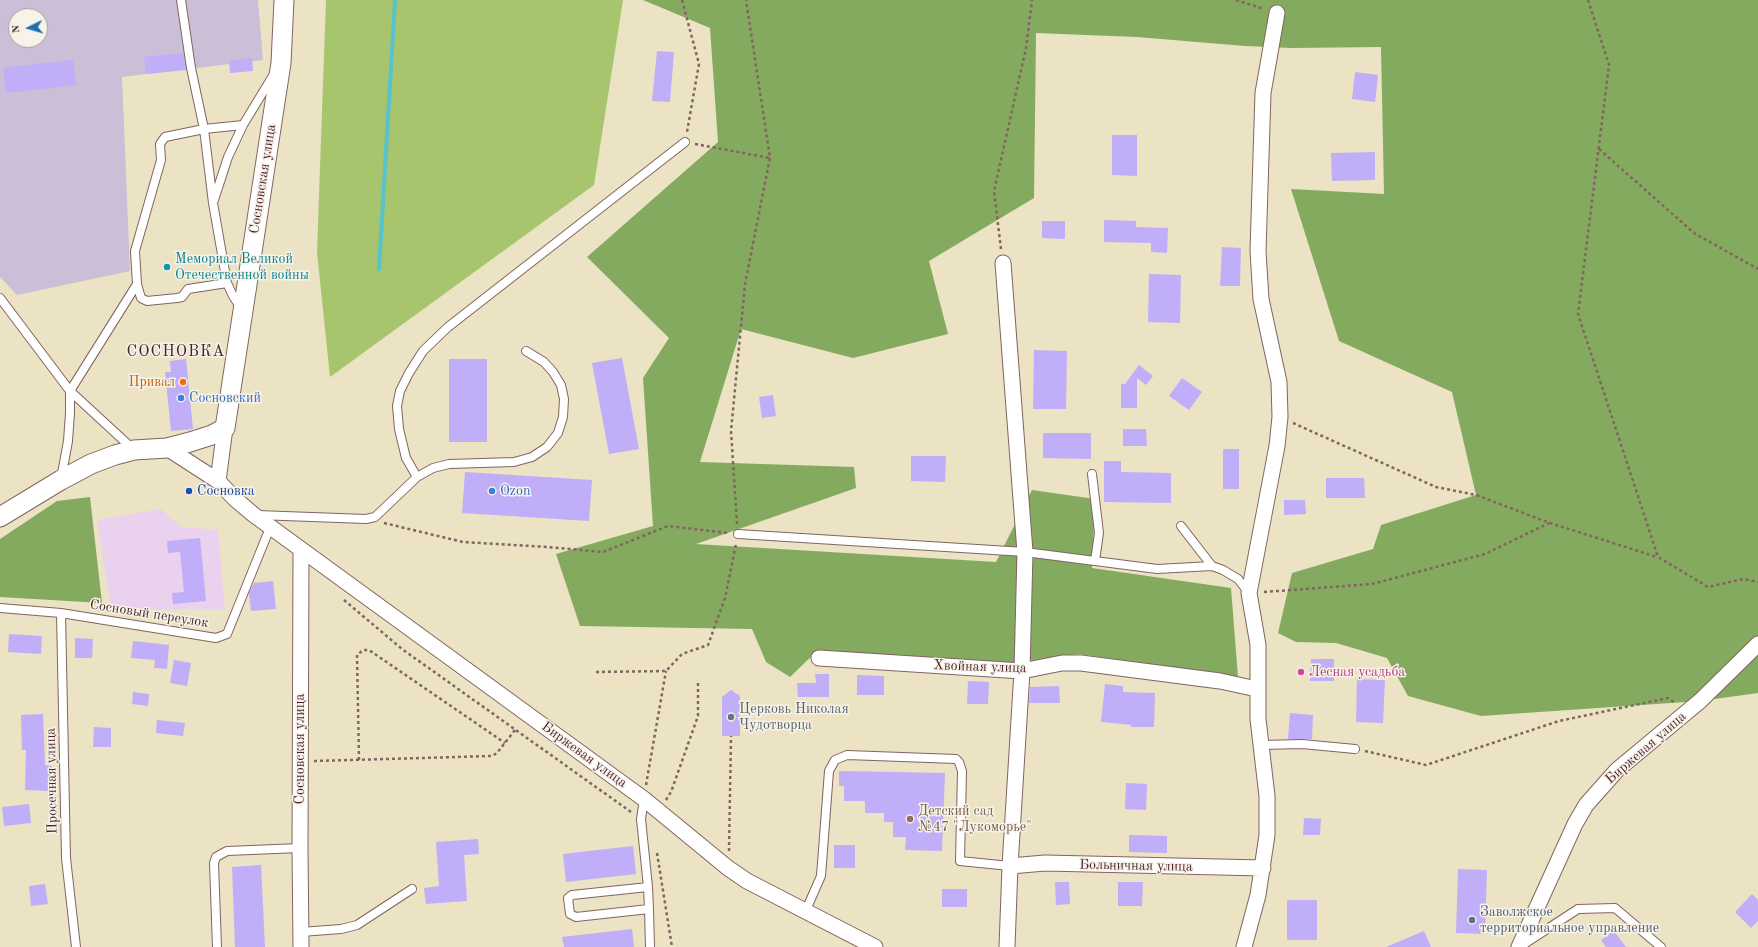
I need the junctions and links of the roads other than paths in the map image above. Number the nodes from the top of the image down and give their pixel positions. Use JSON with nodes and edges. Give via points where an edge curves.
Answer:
{"nodes":[{"id":1,"x":181,"y":0,"type":"edge"},
{"id":2,"x":284,"y":0,"type":"edge"},
{"id":3,"x":1277,"y":13,"type":"road end"},
{"id":4,"x":281,"y":63,"type":"junction"},
{"id":5,"x":243,"y":125,"type":"junction"},
{"id":6,"x":204,"y":129,"type":"junction"},
{"id":7,"x":685,"y":142,"type":"road end"},
{"id":8,"x":213,"y":203,"type":"junction"},
{"id":9,"x":1003,"y":264,"type":"road end"},
{"id":10,"x":227,"y":283,"type":"junction"},
{"id":11,"x":137,"y":284,"type":"junction"},
{"id":12,"x":0,"y":298,"type":"edge"},
{"id":13,"x":243,"y":310,"type":"junction"},
{"id":14,"x":526,"y":351,"type":"dead end"},
{"id":15,"x":70,"y":391,"type":"junction"},
{"id":16,"x":225,"y":428,"type":"junction"},
{"id":17,"x":167,"y":448,"type":"junction"},
{"id":18,"x":134,"y":450,"type":"junction"},
{"id":19,"x":1092,"y":474,"type":"dead end"},
{"id":20,"x":417,"y":477,"type":"junction"},
{"id":21,"x":61,"y":480,"type":"junction"},
{"id":22,"x":218,"y":481,"type":"junction"},
{"id":23,"x":254,"y":515,"type":"junction"},
{"id":24,"x":0,"y":517,"type":"edge"},
{"id":25,"x":1181,"y":526,"type":"dead end"},
{"id":26,"x":272,"y":528,"type":"junction"},
{"id":27,"x":738,"y":534,"type":"road end"},
{"id":28,"x":301,"y":550,"type":"junction"},
{"id":29,"x":1025,"y":552,"type":"junction"},
{"id":30,"x":1095,"y":561,"type":"junction"},
{"id":31,"x":1212,"y":566,"type":"junction"},
{"id":32,"x":1249,"y":593,"type":"junction"},
{"id":33,"x":0,"y":608,"type":"edge"},
{"id":34,"x":61,"y":613,"type":"junction"},
{"id":35,"x":1758,"y":644,"type":"edge"},
{"id":36,"x":819,"y":658,"type":"dead end"},
{"id":37,"x":1022,"y":671,"type":"junction"},
{"id":38,"x":1258,"y":689,"type":"junction"},
{"id":39,"x":1260,"y":745,"type":"junction"},
{"id":40,"x":1355,"y":749,"type":"road end"},
{"id":41,"x":644,"y":799,"type":"junction"},
{"id":42,"x":300,"y":848,"type":"junction"},
{"id":43,"x":1010,"y":866,"type":"junction"},
{"id":44,"x":1263,"y":868,"type":"junction"},
{"id":45,"x":648,"y":887,"type":"junction"},
{"id":46,"x":412,"y":889,"type":"dead end"},
{"id":47,"x":649,"y":909,"type":"junction"},
{"id":48,"x":806,"y":910,"type":"junction"},
{"id":49,"x":301,"y":940,"type":"edge"},
{"id":50,"x":867,"y":945,"type":"edge"},
{"id":51,"x":76,"y":947,"type":"edge"},
{"id":52,"x":217,"y":947,"type":"edge"},
{"id":53,"x":650,"y":947,"type":"edge"},
{"id":54,"x":1007,"y":947,"type":"edge"},
{"id":55,"x":1244,"y":947,"type":"edge"},
{"id":56,"x":1520,"y":947,"type":"edge"},
{"id":57,"x":1661,"y":947,"type":"edge"}],
"edges":[{"from":1,"to":6,"type":"lane","via":[[192,76]]},
{"from":2,"to":4,"type":"street","name":"Сосновская улица"},
{"from":3,"to":32,"type":"street","via":[[1263,94],[1258,251],[1261,299],[1279,382],[1280,416],[1277,446]]},
{"from":4,"to":5,"type":"lane"},
{"from":4,"to":13,"type":"street","name":"Сосновская улица"},
{"from":5,"to":6,"type":"lane"},
{"from":5,"to":8,"type":"lane","via":[[228,157]]},
{"from":6,"to":8,"type":"lane"},
{"from":6,"to":11,"type":"lane","via":[[165,137],[160,144],[161,160],[135,251]]},
{"from":7,"to":20,"type":"lane","via":[[448,327],[423,351],[400,391],[397,406],[406,458]]},
{"from":8,"to":10,"type":"lane"},
{"from":9,"to":29,"type":"street"},
{"from":10,"to":11,"type":"lane","via":[[188,289],[182,297],[147,301],[141,298]]},
{"from":10,"to":13,"type":"lane"},
{"from":11,"to":15,"type":"lane"},
{"from":12,"to":15,"type":"lane"},
{"from":13,"to":16,"type":"street","name":"Сосновская улица"},
{"from":14,"to":20,"type":"lane","via":[[544,362],[561,385],[564,399],[562,417],[558,433],[547,447],[532,457],[514,462],[449,464],[433,468]]},
{"from":15,"to":18,"type":"lane"},
{"from":15,"to":21,"type":"lane","via":[[68,441]]},
{"from":16,"to":17,"type":"street","via":[[212,435]]},
{"from":16,"to":22,"type":"street"},
{"from":17,"to":18,"type":"street"},
{"from":17,"to":22,"type":"street","name":"Биржевая улица"},
{"from":18,"to":21,"type":"street","via":[[97,462]]},
{"from":19,"to":30,"type":"lane","via":[[1099,533]]},
{"from":20,"to":23,"type":"lane","via":[[375,517],[366,519]]},
{"from":21,"to":24,"type":"street"},
{"from":22,"to":23,"type":"street","name":"Биржевая улица"},
{"from":23,"to":26,"type":"street","name":"Биржевая улица"},
{"from":25,"to":31,"type":"lane"},
{"from":26,"to":28,"type":"street","name":"Биржевая улица"},
{"from":26,"to":34,"type":"lane","name":"Сосновый переулок","via":[[227,634],[216,638]]},
{"from":27,"to":29,"type":"lane"},
{"from":28,"to":41,"type":"street","name":"Биржевая улица"},
{"from":28,"to":42,"type":"street","name":"Сосновская улица"},
{"from":29,"to":30,"type":"lane"},
{"from":29,"to":37,"type":"street"},
{"from":30,"to":31,"type":"lane","via":[[1157,569]]},
{"from":31,"to":32,"type":"lane","via":[[1238,579]]},
{"from":32,"to":38,"type":"street","via":[[1258,645]]},
{"from":33,"to":34,"type":"lane","name":"Сосновый переулок"},
{"from":34,"to":51,"type":"lane","name":"Просечная улица","via":[[66,858]]},
{"from":35,"to":56,"type":"street","name":"Биржевая улица","via":[[1700,701],[1617,770],[1586,805],[1574,824]]},
{"from":36,"to":37,"type":"street","name":"Хвойная улица"},
{"from":37,"to":38,"type":"street","name":"Хвойная улица","via":[[1062,663],[1081,663],[1220,681]]},
{"from":37,"to":43,"type":"street"},
{"from":38,"to":39,"type":"street"},
{"from":39,"to":40,"type":"lane","via":[[1317,745]]},
{"from":39,"to":44,"type":"street","via":[[1267,827]]},
{"from":41,"to":45,"type":"lane","via":[[641,819]]},
{"from":41,"to":48,"type":"street","name":"Биржевая улица","via":[[728,868],[747,881]]},
{"from":42,"to":49,"type":"street","name":"Сосновская улица"},
{"from":42,"to":52,"type":"lane","via":[[227,851],[216,857],[214,863]]},
{"from":43,"to":44,"type":"street","name":"Больничная улица","via":[[1045,864]]},
{"from":43,"to":48,"type":"lane","via":[[960,861],[962,771],[960,762],[956,759],[847,755],[835,760],[829,771],[821,876]]},
{"from":43,"to":54,"type":"street"},
{"from":44,"to":55,"type":"street"},
{"from":45,"to":47,"type":"lane"},
{"from":45,"to":47,"type":"lane","via":[[572,895],[568,898],[570,914],[576,917]]},
{"from":46,"to":49,"type":"lane","via":[[357,924]]},
{"from":47,"to":53,"type":"lane"},
{"from":48,"to":50,"type":"street","name":"Биржевая улица"},
{"from":56,"to":57,"type":"lane","via":[[1578,909],[1614,908]]}]}
